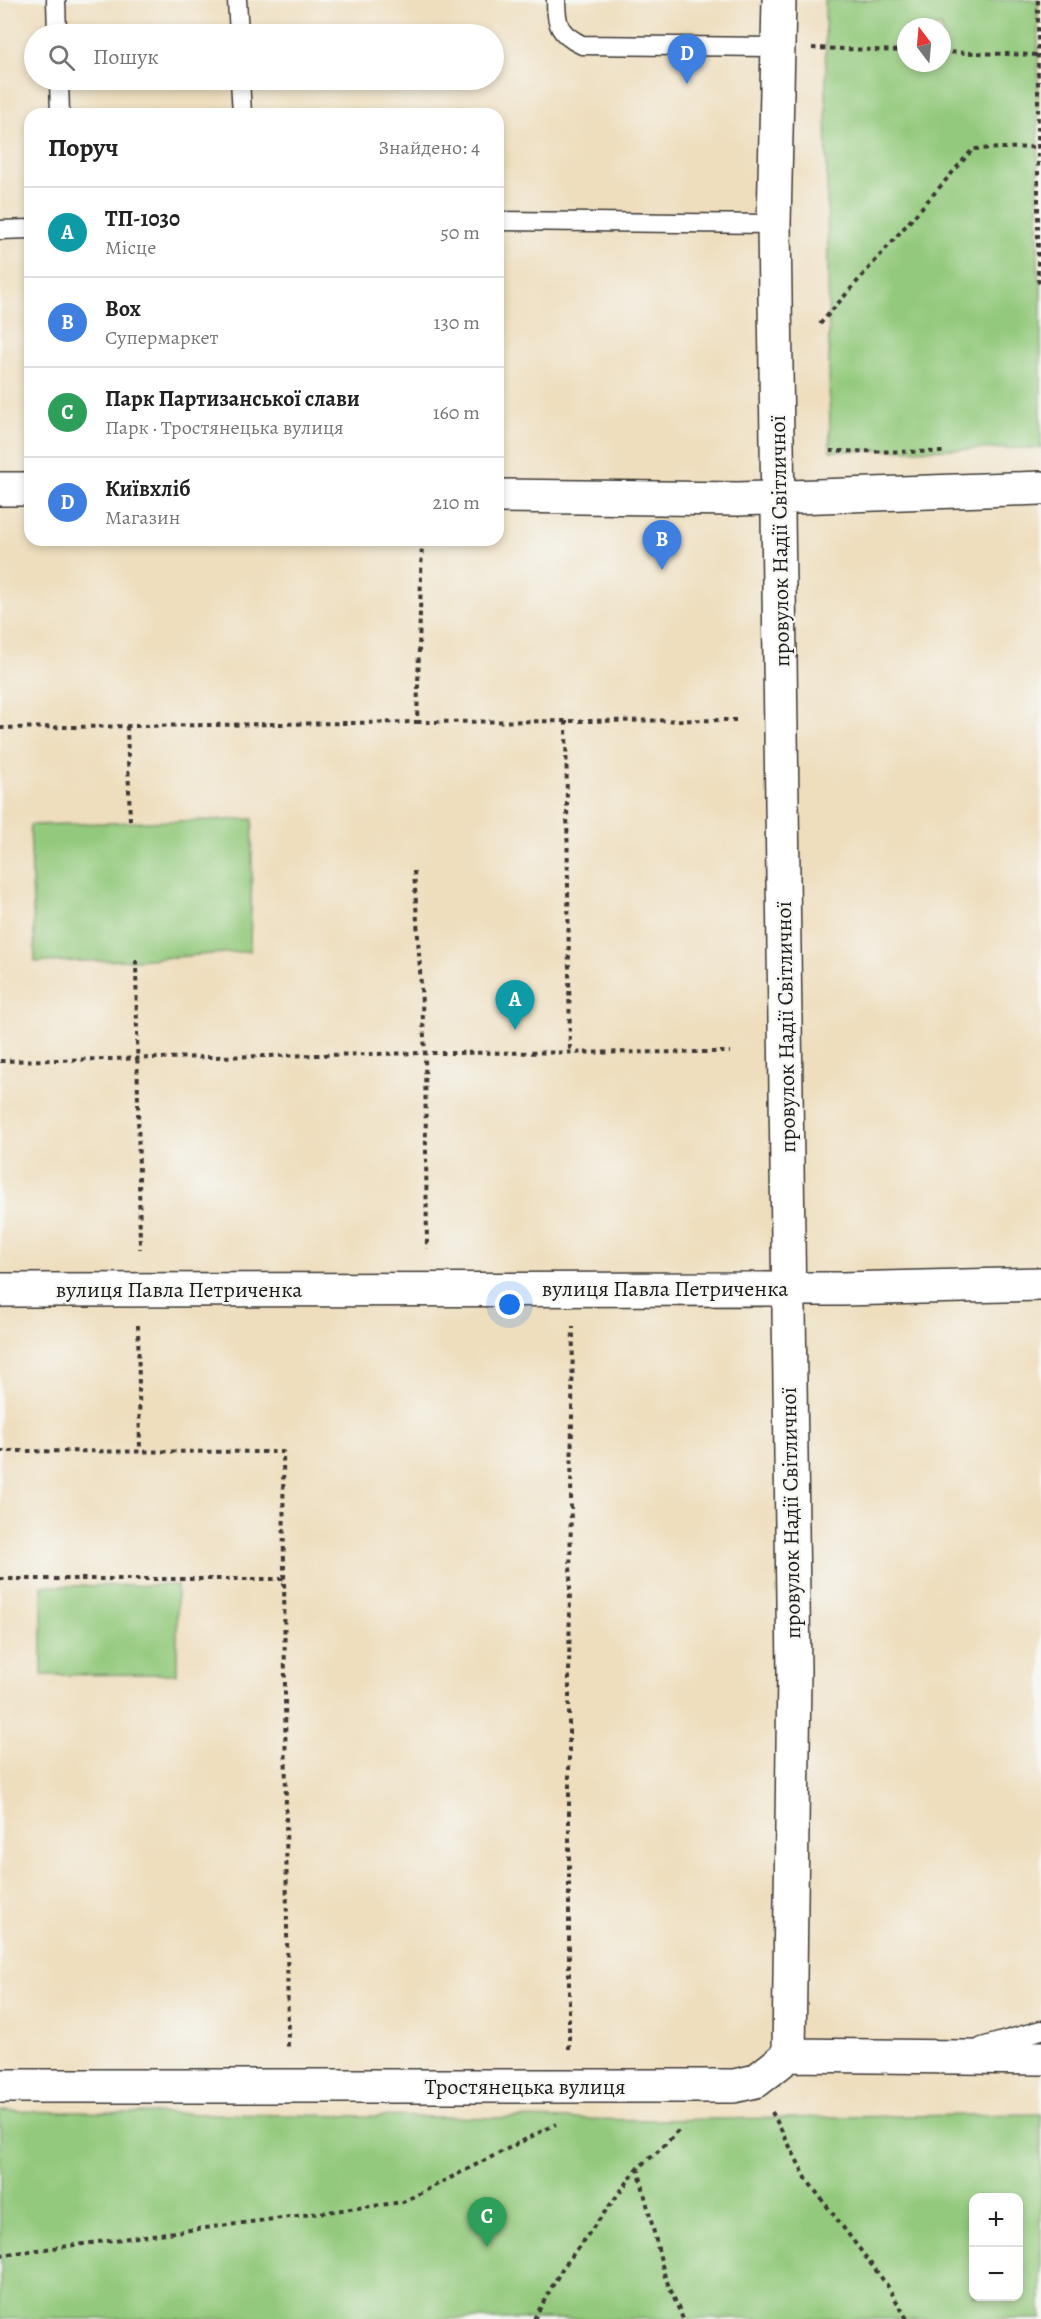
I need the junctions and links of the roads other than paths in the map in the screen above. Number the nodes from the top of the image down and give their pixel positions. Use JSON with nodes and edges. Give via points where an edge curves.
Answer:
{"nodes":[{"id":1,"x":56,"y":0,"type":"edge"},
{"id":2,"x":237,"y":0,"type":"edge"},
{"id":3,"x":556,"y":0,"type":"edge"},
{"id":4,"x":779,"y":0,"type":"edge"},
{"id":5,"x":57,"y":24,"type":"edge"},
{"id":6,"x":238,"y":24,"type":"edge"},
{"id":7,"x":779,"y":47,"type":"junction"},
{"id":8,"x":59,"y":90,"type":"edge"},
{"id":9,"x":241,"y":90,"type":"edge"},
{"id":10,"x":60,"y":108,"type":"edge"},
{"id":11,"x":242,"y":108,"type":"edge"},
{"id":12,"x":504,"y":221,"type":"edge"},
{"id":13,"x":774,"y":224,"type":"junction"},
{"id":14,"x":24,"y":229,"type":"edge"},
{"id":15,"x":0,"y":230,"type":"edge"},
{"id":16,"x":1041,"y":488,"type":"edge"},
{"id":17,"x":0,"y":489,"type":"edge"},
{"id":18,"x":24,"y":489,"type":"edge"},
{"id":19,"x":504,"y":496,"type":"edge"},
{"id":20,"x":779,"y":497,"type":"junction"},
{"id":21,"x":1041,"y":1284,"type":"edge"},
{"id":22,"x":788,"y":1289,"type":"junction"},
{"id":23,"x":0,"y":1290,"type":"edge"},
{"id":24,"x":1041,"y":2030,"type":"edge"},
{"id":25,"x":789,"y":2055,"type":"junction"},
{"id":26,"x":952,"y":2057,"type":"junction"},
{"id":27,"x":1041,"y":2058,"type":"edge"},
{"id":28,"x":0,"y":2086,"type":"edge"}],
"edges":[{"from":1,"to":5,"type":"lane"},
{"from":2,"to":6,"type":"lane"},
{"from":3,"to":7,"type":"lane","via":[[556,20],[566,38],[582,45]]},
{"from":4,"to":7,"type":"street","name":"провулок Надії Світличної"},
{"from":7,"to":13,"type":"street","name":"провулок Надії Світличної"},
{"from":8,"to":10,"type":"lane"},
{"from":9,"to":11,"type":"lane"},
{"from":12,"to":13,"type":"lane"},
{"from":13,"to":20,"type":"street","name":"провулок Надії Світличної"},
{"from":14,"to":15,"type":"lane"},
{"from":16,"to":20,"type":"street"},
{"from":17,"to":18,"type":"street"},
{"from":19,"to":20,"type":"street"},
{"from":20,"to":22,"type":"street","name":"провулок Надії Світличної"},
{"from":21,"to":22,"type":"street","name":"вулиця Павла Петриченка"},
{"from":22,"to":23,"type":"street","name":"вулиця Павла Петриченка"},
{"from":22,"to":25,"type":"street","name":"провулок Надії Світличної","via":[[794,1672]]},
{"from":24,"to":26,"type":"lane"},
{"from":25,"to":26,"type":"street"},
{"from":25,"to":28,"type":"street","name":"Тростянецька вулиця","via":[[756,2081],[734,2086]]},
{"from":26,"to":27,"type":"street"}]}
